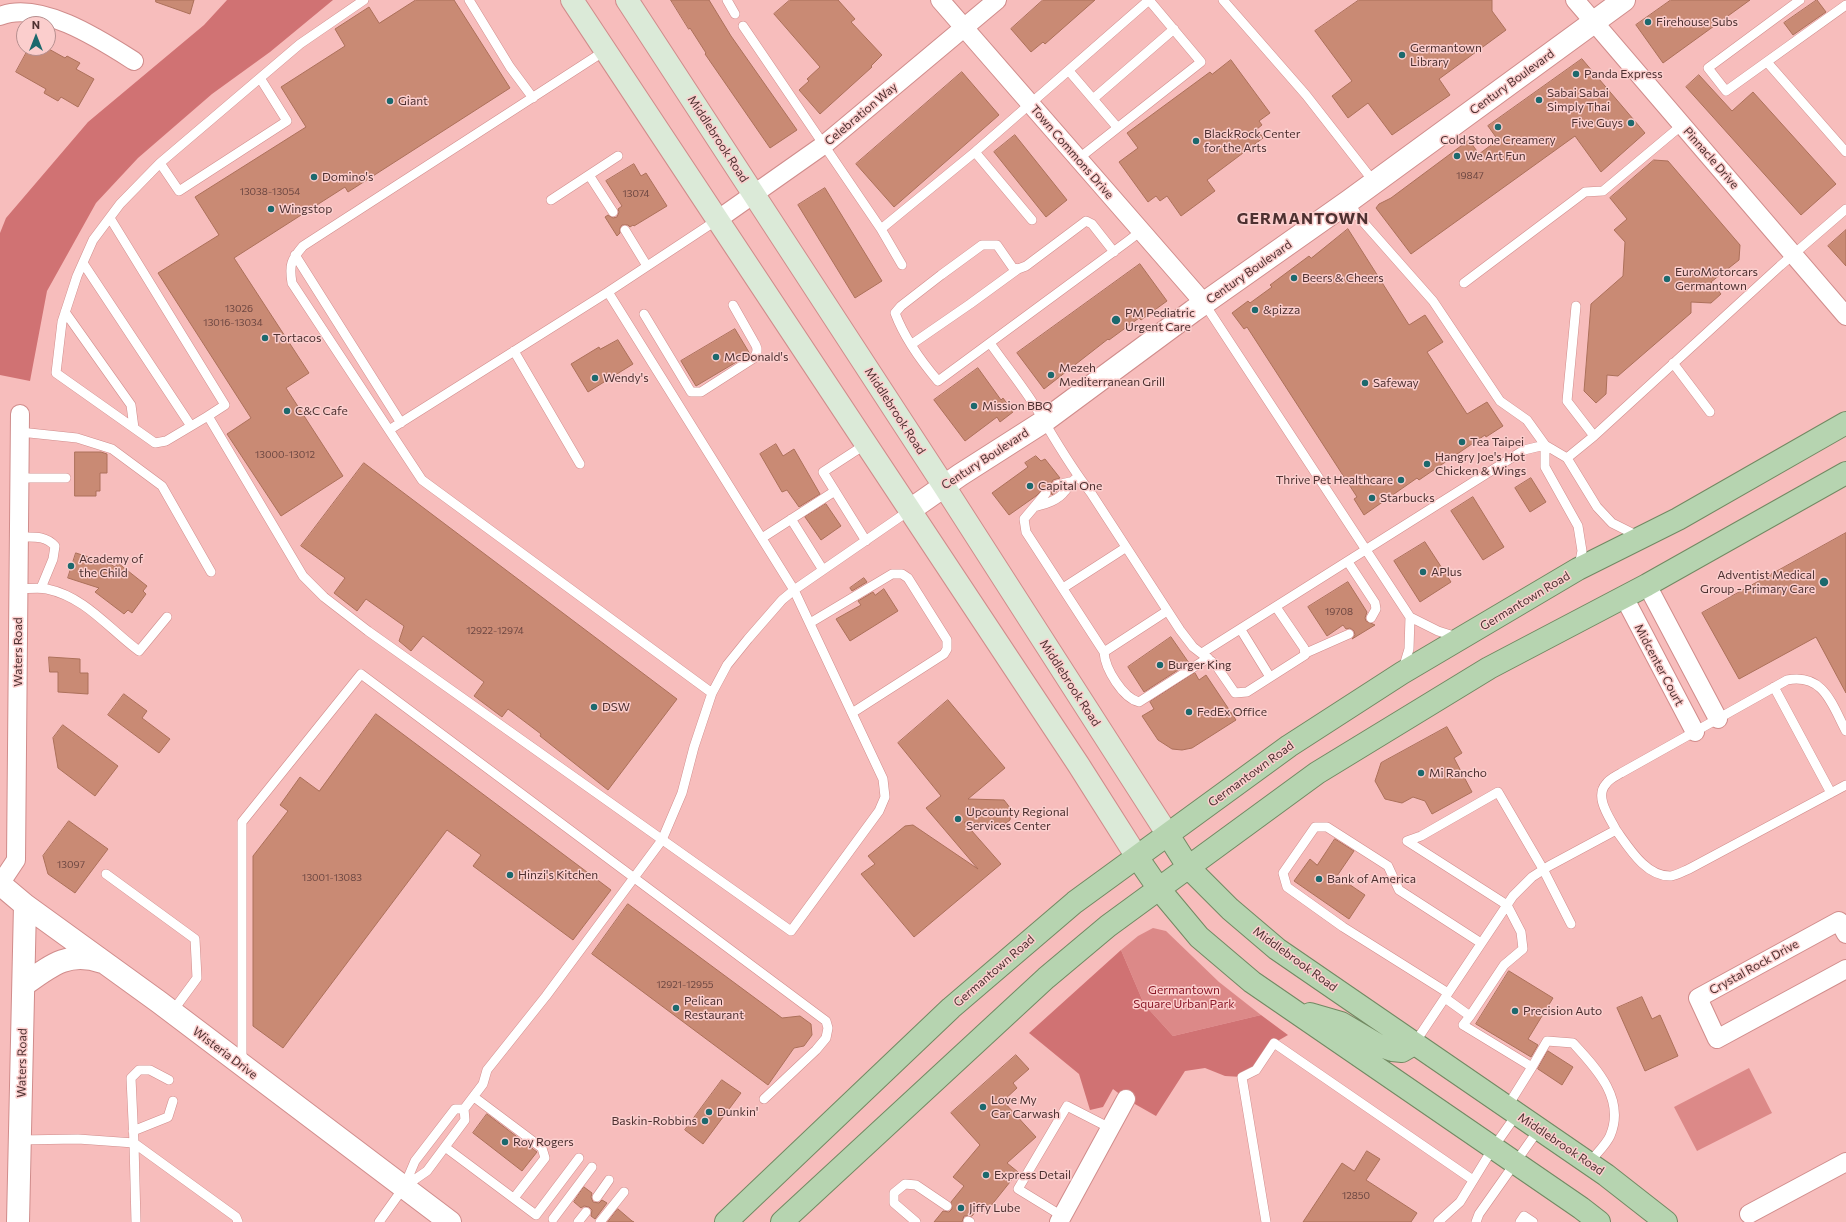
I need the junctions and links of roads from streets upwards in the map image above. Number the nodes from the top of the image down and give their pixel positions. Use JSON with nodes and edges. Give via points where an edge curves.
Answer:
{"nodes":[{"id":1,"x":572,"y":0,"type":"edge"},
{"id":2,"x":627,"y":0,"type":"edge"},
{"id":3,"x":940,"y":0,"type":"edge"},
{"id":4,"x":997,"y":0,"type":"edge"},
{"id":5,"x":1575,"y":0,"type":"edge"},
{"id":6,"x":1624,"y":0,"type":"edge"},
{"id":7,"x":0,"y":16,"type":"edge"},
{"id":8,"x":1594,"y":22,"type":"junction"},
{"id":9,"x":964,"y":28,"type":"junction"},
{"id":10,"x":134,"y":61,"type":"dead end"},
{"id":11,"x":754,"y":194,"type":"junction"},
{"id":12,"x":717,"y":220,"type":"junction"},
{"id":13,"x":1204,"y":303,"type":"junction"},
{"id":14,"x":1846,"y":316,"type":"edge"},
{"id":15,"x":20,"y":414,"type":"dead end"},
{"id":16,"x":1846,"y":423,"type":"edge"},
{"id":17,"x":1846,"y":474,"type":"edge"},
{"id":18,"x":944,"y":486,"type":"junction"},
{"id":19,"x":910,"y":510,"type":"junction"},
{"id":20,"x":1647,"y":584,"type":"junction"},
{"id":21,"x":1624,"y":597,"type":"junction"},
{"id":22,"x":1718,"y":719,"type":"road end"},
{"id":23,"x":1695,"y":732,"type":"road end"},
{"id":24,"x":1168,"y":834,"type":"junction"},
{"id":25,"x":1137,"y":857,"type":"junction"},
{"id":26,"x":1189,"y":868,"type":"junction"},
{"id":27,"x":0,"y":884,"type":"edge"},
{"id":28,"x":1159,"y":889,"type":"junction"},
{"id":29,"x":25,"y":905,"type":"junction"},
{"id":30,"x":1846,"y":934,"type":"edge"},
{"id":31,"x":103,"y":962,"type":"junction"},
{"id":32,"x":1846,"y":970,"type":"edge"},
{"id":33,"x":24,"y":985,"type":"junction"},
{"id":34,"x":1293,"y":1010,"type":"junction"},
{"id":35,"x":1414,"y":1044,"type":"junction"},
{"id":36,"x":1126,"y":1099,"type":"dead end"},
{"id":37,"x":1846,"y":1162,"type":"edge"},
{"id":38,"x":1749,"y":1214,"type":"dead end"},
{"id":39,"x":1061,"y":1219,"type":"edge"},
{"id":40,"x":18,"y":1222,"type":"edge"},
{"id":41,"x":450,"y":1222,"type":"edge"},
{"id":42,"x":726,"y":1222,"type":"edge"},
{"id":43,"x":782,"y":1222,"type":"edge"},
{"id":44,"x":1599,"y":1222,"type":"edge"},
{"id":45,"x":1666,"y":1222,"type":"edge"}],
"edges":[{"from":1,"to":12,"type":"main road"},
{"from":2,"to":11,"type":"main road","name":"Middlebrook Road"},
{"from":3,"to":9,"type":"street","name":"Town Commons Drive"},
{"from":4,"to":9,"type":"street","name":"Celebration Way"},
{"from":5,"to":8,"type":"street","name":"Pinnacle Drive"},
{"from":6,"to":8,"type":"street","name":"Century Boulevard"},
{"from":7,"to":10,"type":"street","via":[[21,8],[41,8],[59,14]]},
{"from":8,"to":13,"type":"street","name":"Century Boulevard","via":[[1349,201]]},
{"from":8,"to":14,"type":"street","name":"Pinnacle Drive"},
{"from":9,"to":11,"type":"street","name":"Celebration Way","via":[[825,144]]},
{"from":9,"to":13,"type":"street","name":"Town Commons Drive"},
{"from":11,"to":12,"type":"street","name":"Celebration Way"},
{"from":11,"to":18,"type":"main road","name":"Middlebrook Road"},
{"from":12,"to":19,"type":"main road"},
{"from":13,"to":18,"type":"street","name":"Century Boulevard","via":[[1043,422]]},
{"from":15,"to":27,"type":"street","name":"Waters Road","via":[[16,860]]},
{"from":16,"to":24,"type":"main road","name":"Germantown Road","via":[[1678,519],[1578,569],[1402,673],[1289,746]]},
{"from":17,"to":20,"type":"main road"},
{"from":18,"to":19,"type":"street","name":"Century Boulevard"},
{"from":18,"to":24,"type":"main road","name":"Middlebrook Road"},
{"from":19,"to":25,"type":"main road"},
{"from":20,"to":21,"type":"main road"},
{"from":20,"to":22,"type":"street"},
{"from":21,"to":23,"type":"street","name":"Midcenter Court"},
{"from":21,"to":26,"type":"main road","via":[[1489,668],[1395,724],[1317,773]]},
{"from":24,"to":25,"type":"main road","name":"Germantown Road"},
{"from":24,"to":26,"type":"main road","name":"Middlebrook Road"},
{"from":25,"to":28,"type":"main road"},
{"from":25,"to":42,"type":"main road","name":"Germantown Road","via":[[1075,902],[951,1008]]},
{"from":26,"to":28,"type":"main road"},
{"from":26,"to":35,"type":"main road","name":"Middlebrook Road","via":[[1278,949]]},
{"from":27,"to":29,"type":"street","name":"Wisteria Drive"},
{"from":28,"to":34,"type":"main road","via":[[1199,937],[1252,982]]},
{"from":28,"to":43,"type":"main road","via":[[1108,926],[1046,978]]},
{"from":29,"to":31,"type":"street","name":"Wisteria Drive"},
{"from":29,"to":33,"type":"street","name":"Waters Road"},
{"from":30,"to":32,"type":"street","name":"Crystal Rock Drive","via":[[1839,921],[1698,998],[1717,1039]]},
{"from":31,"to":33,"type":"street","via":[[94,958],[62,960]]},
{"from":31,"to":41,"type":"street","name":"Wisteria Drive"},
{"from":33,"to":40,"type":"street","name":"Waters Road"},
{"from":34,"to":35,"type":"main road","via":[[1341,1023],[1378,1045],[1392,1050],[1402,1051]]},
{"from":34,"to":44,"type":"main road"},
{"from":35,"to":45,"type":"main road","name":"Middlebrook Road","via":[[1589,1163]]},
{"from":36,"to":39,"type":"street"},
{"from":37,"to":38,"type":"street"}]}
